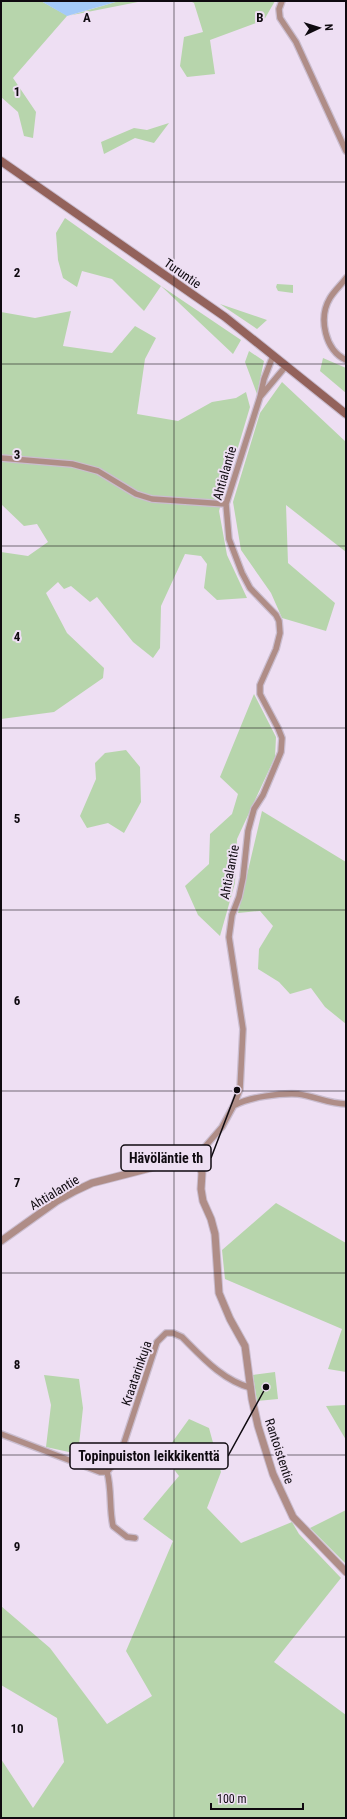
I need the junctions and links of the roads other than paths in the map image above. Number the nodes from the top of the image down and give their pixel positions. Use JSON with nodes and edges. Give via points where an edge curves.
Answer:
{"nodes":[{"id":1,"x":282,"y":1,"type":"edge"},
{"id":2,"x":346,"y":151,"type":"edge"},
{"id":3,"x":1,"y":161,"type":"edge"},
{"id":4,"x":346,"y":278,"type":"edge"},
{"id":5,"x":273,"y":356,"type":"junction"},
{"id":6,"x":346,"y":360,"type":"edge"},
{"id":7,"x":286,"y":366,"type":"junction"},
{"id":8,"x":260,"y":397,"type":"junction"},
{"id":9,"x":346,"y":414,"type":"edge"},
{"id":10,"x":1,"y":458,"type":"edge"},
{"id":11,"x":226,"y":504,"type":"junction"},
{"id":12,"x":240,"y":1089,"type":"junction"},
{"id":13,"x":250,"y":1099,"type":"junction"},
{"id":14,"x":346,"y":1104,"type":"edge"},
{"id":15,"x":234,"y":1105,"type":"junction"},
{"id":16,"x":196,"y":1156,"type":"junction"},
{"id":17,"x":1,"y":1241,"type":"edge"},
{"id":18,"x":251,"y":1388,"type":"junction"},
{"id":19,"x":1,"y":1434,"type":"edge"},
{"id":20,"x":107,"y":1472,"type":"junction"},
{"id":21,"x":135,"y":1538,"type":"dead end"},
{"id":22,"x":346,"y":1572,"type":"edge"}],
"edges":[{"from":1,"to":2,"type":"street","via":[[279,9],[280,18],[296,42]]},
{"from":3,"to":5,"type":"main road","name":"Turuntie","via":[[225,317]]},
{"from":4,"to":6,"type":"street","via":[[330,298],[324,322],[333,350]]},
{"from":5,"to":7,"type":"main road","name":"Turuntie"},
{"from":5,"to":8,"type":"street","name":"Ahtialantie"},
{"from":7,"to":8,"type":"street","name":"Ahtialantie"},
{"from":7,"to":9,"type":"main road","name":"Turuntie"},
{"from":8,"to":11,"type":"street","name":"Ahtialantie"},
{"from":10,"to":11,"type":"street","via":[[72,464],[98,471],[136,494],[152,499]]},
{"from":11,"to":12,"type":"street","name":"Ahtialantie","via":[[231,548],[250,588],[276,615],[280,633],[276,649],[260,685],[260,694],[282,738],[281,752],[263,795],[254,809],[248,831],[242,885],[230,925],[229,937],[243,1029]]},
{"from":12,"to":13,"type":"street"},
{"from":12,"to":15,"type":"street","name":"Ahtialantie"},
{"from":13,"to":14,"type":"street","via":[[298,1094]]},
{"from":13,"to":15,"type":"street"},
{"from":15,"to":16,"type":"street","name":"Ahtialantie","via":[[222,1127]]},
{"from":16,"to":17,"type":"street","name":"Ahtialantie","via":[[92,1183],[57,1201]]},
{"from":16,"to":18,"type":"street","name":"Rantoistentie","via":[[202,1173],[203,1201],[215,1234],[219,1293],[245,1346]]},
{"from":18,"to":20,"type":"street","name":"Kraatarinkuja","via":[[210,1366],[182,1337],[166,1333],[157,1342],[122,1449]]},
{"from":18,"to":22,"type":"street","name":"Rantoistentie","via":[[258,1426],[268,1459],[288,1508],[299,1524]]},
{"from":19,"to":20,"type":"street","via":[[100,1472]]},
{"from":20,"to":21,"type":"street","via":[[110,1479],[113,1526],[127,1537]]}]}
